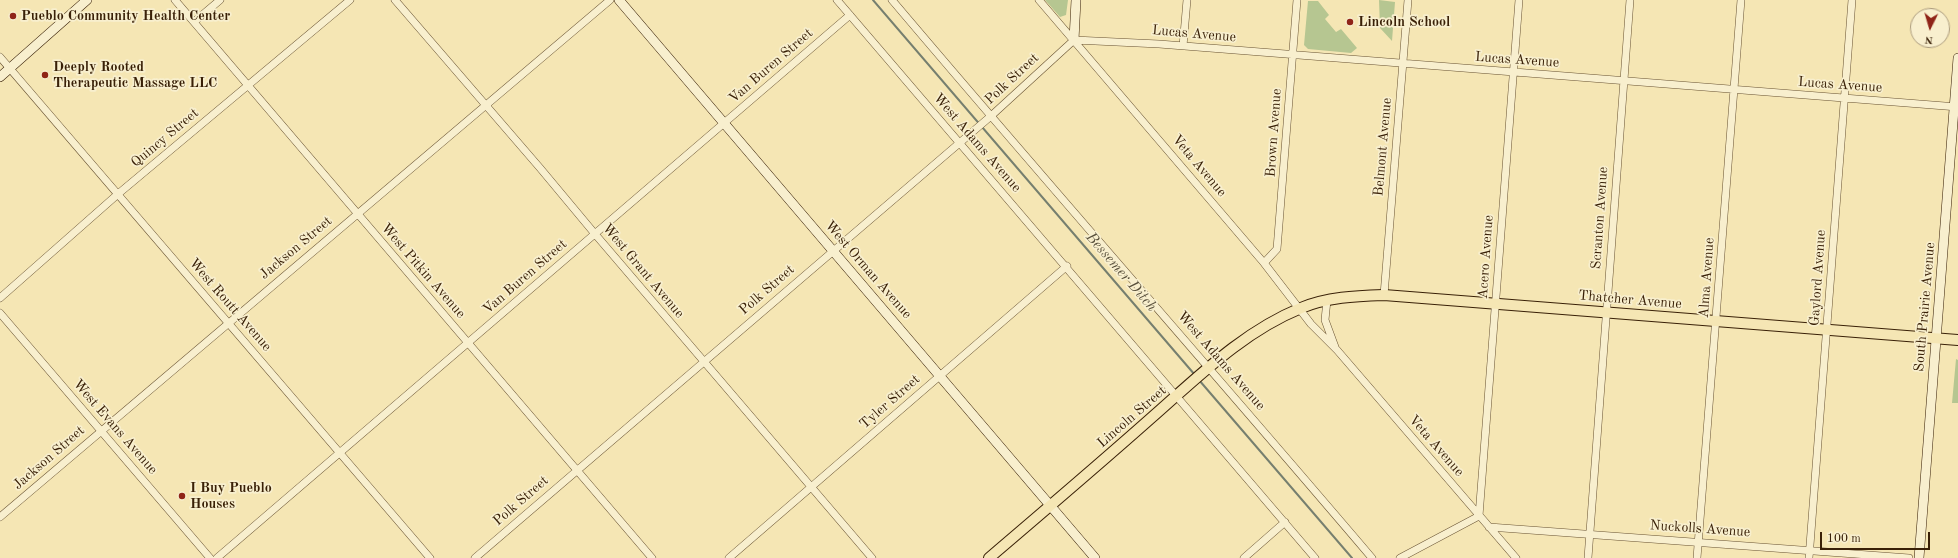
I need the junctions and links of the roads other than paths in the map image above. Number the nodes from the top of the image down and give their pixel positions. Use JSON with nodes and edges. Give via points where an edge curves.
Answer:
{"nodes":[{"id":1,"x":87,"y":0,"type":"edge"},
{"id":2,"x":175,"y":0,"type":"edge"},
{"id":3,"x":220,"y":0,"type":"edge"},
{"id":4,"x":350,"y":0,"type":"edge"},
{"id":5,"x":395,"y":0,"type":"edge"},
{"id":6,"x":610,"y":0,"type":"edge"},
{"id":7,"x":619,"y":0,"type":"edge"},
{"id":8,"x":838,"y":0,"type":"edge"},
{"id":9,"x":892,"y":0,"type":"edge"},
{"id":10,"x":1039,"y":0,"type":"edge"},
{"id":11,"x":1076,"y":0,"type":"edge"},
{"id":12,"x":1186,"y":0,"type":"edge"},
{"id":13,"x":1297,"y":0,"type":"edge"},
{"id":14,"x":1408,"y":0,"type":"edge"},
{"id":15,"x":1518,"y":0,"type":"edge"},
{"id":16,"x":1630,"y":0,"type":"edge"},
{"id":17,"x":1741,"y":0,"type":"edge"},
{"id":18,"x":1852,"y":0,"type":"edge"},
{"id":19,"x":850,"y":16,"type":"junction"},
{"id":20,"x":194,"y":22,"type":"junction"},
{"id":21,"x":1074,"y":40,"type":"junction"},
{"id":22,"x":1183,"y":46,"type":"junction"},
{"id":23,"x":1293,"y":55,"type":"junction"},
{"id":24,"x":0,"y":57,"type":"edge"},
{"id":25,"x":1958,"y":58,"type":"edge"},
{"id":26,"x":1402,"y":64,"type":"junction"},
{"id":27,"x":10,"y":68,"type":"junction"},
{"id":28,"x":1513,"y":72,"type":"junction"},
{"id":29,"x":0,"y":77,"type":"edge"},
{"id":30,"x":1623,"y":81,"type":"junction"},
{"id":31,"x":248,"y":85,"type":"junction"},
{"id":32,"x":1734,"y":89,"type":"junction"},
{"id":33,"x":1844,"y":98,"type":"junction"},
{"id":34,"x":486,"y":105,"type":"junction"},
{"id":35,"x":1956,"y":107,"type":"edge"},
{"id":36,"x":990,"y":116,"type":"junction"},
{"id":37,"x":724,"y":123,"type":"junction"},
{"id":38,"x":960,"y":143,"type":"junction"},
{"id":39,"x":118,"y":194,"type":"junction"},
{"id":40,"x":357,"y":213,"type":"junction"},
{"id":41,"x":595,"y":234,"type":"junction"},
{"id":42,"x":833,"y":251,"type":"junction"},
{"id":43,"x":1264,"y":263,"type":"junction"},
{"id":44,"x":1067,"y":266,"type":"junction"},
{"id":45,"x":1384,"y":295,"type":"junction"},
{"id":46,"x":0,"y":298,"type":"edge"},
{"id":47,"x":1327,"y":300,"type":"junction"},
{"id":48,"x":1496,"y":304,"type":"junction"},
{"id":49,"x":1301,"y":308,"type":"junction"},
{"id":50,"x":1606,"y":312,"type":"junction"},
{"id":51,"x":0,"y":313,"type":"edge"},
{"id":52,"x":1716,"y":321,"type":"junction"},
{"id":53,"x":228,"y":322,"type":"junction"},
{"id":54,"x":1828,"y":330,"type":"junction"},
{"id":55,"x":1937,"y":338,"type":"junction"},
{"id":56,"x":1958,"y":340,"type":"edge"},
{"id":57,"x":468,"y":343,"type":"junction"},
{"id":58,"x":1337,"y":350,"type":"junction"},
{"id":59,"x":704,"y":362,"type":"junction"},
{"id":60,"x":1205,"y":369,"type":"junction"},
{"id":61,"x":940,"y":376,"type":"junction"},
{"id":62,"x":1180,"y":393,"type":"junction"},
{"id":63,"x":100,"y":430,"type":"junction"},
{"id":64,"x":339,"y":453,"type":"junction"},
{"id":65,"x":577,"y":471,"type":"junction"},
{"id":66,"x":812,"y":487,"type":"junction"},
{"id":67,"x":1051,"y":506,"type":"junction"},
{"id":68,"x":1479,"y":516,"type":"junction"},
{"id":69,"x":0,"y":517,"type":"edge"},
{"id":70,"x":1285,"y":522,"type":"junction"},
{"id":71,"x":1489,"y":527,"type":"junction"},
{"id":72,"x":1590,"y":534,"type":"junction"},
{"id":73,"x":1698,"y":542,"type":"junction"},
{"id":74,"x":1809,"y":550,"type":"junction"},
{"id":75,"x":210,"y":558,"type":"edge"},
{"id":76,"x":216,"y":558,"type":"edge"},
{"id":77,"x":430,"y":558,"type":"edge"},
{"id":78,"x":475,"y":558,"type":"edge"},
{"id":79,"x":652,"y":558,"type":"edge"},
{"id":80,"x":729,"y":558,"type":"edge"},
{"id":81,"x":872,"y":558,"type":"edge"},
{"id":82,"x":989,"y":558,"type":"edge"},
{"id":83,"x":1095,"y":558,"type":"edge"},
{"id":84,"x":1244,"y":558,"type":"edge"},
{"id":85,"x":1315,"y":558,"type":"edge"},
{"id":86,"x":1372,"y":558,"type":"edge"},
{"id":87,"x":1400,"y":558,"type":"edge"},
{"id":88,"x":1516,"y":558,"type":"edge"},
{"id":89,"x":1588,"y":558,"type":"edge"},
{"id":90,"x":1697,"y":558,"type":"edge"},
{"id":91,"x":1809,"y":558,"type":"edge"},
{"id":92,"x":1909,"y":558,"type":"edge"},
{"id":93,"x":1919,"y":558,"type":"edge"}],
"edges":[{"from":1,"to":27,"type":"street"},
{"from":2,"to":20,"type":"street","name":"West Pitkin Avenue"},
{"from":3,"to":20,"type":"street"},
{"from":4,"to":31,"type":"street","name":"Quincy Street"},
{"from":5,"to":34,"type":"street","name":"West Grant Avenue"},
{"from":6,"to":34,"type":"street","name":"Jackson Street"},
{"from":7,"to":37,"type":"street","name":"West Orman Avenue"},
{"from":8,"to":19,"type":"street","name":"West Adams Avenue"},
{"from":9,"to":36,"type":"street","name":"West Adams Avenue"},
{"from":10,"to":21,"type":"street","name":"Veta Avenue"},
{"from":11,"to":21,"type":"street"},
{"from":12,"to":22,"type":"street"},
{"from":13,"to":23,"type":"street","name":"Brown Avenue"},
{"from":14,"to":26,"type":"street","name":"Belmont Avenue"},
{"from":15,"to":28,"type":"street","name":"Acero Avenue"},
{"from":16,"to":30,"type":"street","name":"Scranton Avenue"},
{"from":17,"to":32,"type":"street","name":"Alma Avenue"},
{"from":18,"to":33,"type":"street","name":"Gaylord Avenue"},
{"from":19,"to":37,"type":"street","name":"Van Buren Street"},
{"from":19,"to":38,"type":"street","name":"West Adams Avenue"},
{"from":20,"to":31,"type":"street","name":"West Pitkin Avenue"},
{"from":21,"to":22,"type":"street","name":"Lucas Avenue"},
{"from":21,"to":36,"type":"street","name":"Polk Street"},
{"from":21,"to":43,"type":"street","name":"Veta Avenue"},
{"from":22,"to":23,"type":"street","name":"Lucas Avenue"},
{"from":23,"to":26,"type":"street","name":"Lucas Avenue"},
{"from":23,"to":43,"type":"street","name":"Brown Avenue","via":[[1277,249]]},
{"from":24,"to":27,"type":"street","name":"West Routt Avenue"},
{"from":25,"to":35,"type":"street","name":"South Prairie Avenue"},
{"from":26,"to":28,"type":"street","name":"Lucas Avenue"},
{"from":26,"to":45,"type":"street","name":"Belmont Avenue"},
{"from":27,"to":29,"type":"street"},
{"from":27,"to":39,"type":"street","name":"West Routt Avenue"},
{"from":28,"to":30,"type":"street","name":"Lucas Avenue"},
{"from":28,"to":48,"type":"street","name":"Acero Avenue"},
{"from":30,"to":32,"type":"street","name":"Lucas Avenue"},
{"from":30,"to":50,"type":"street","name":"Scranton Avenue"},
{"from":31,"to":39,"type":"street","name":"Quincy Street"},
{"from":31,"to":40,"type":"street","name":"West Pitkin Avenue"},
{"from":32,"to":33,"type":"street","name":"Lucas Avenue"},
{"from":32,"to":52,"type":"street","name":"Alma Avenue"},
{"from":33,"to":35,"type":"street","name":"Lucas Avenue"},
{"from":33,"to":54,"type":"street","name":"Gaylord Avenue"},
{"from":34,"to":40,"type":"street","name":"Jackson Street"},
{"from":34,"to":41,"type":"street","name":"West Grant Avenue"},
{"from":35,"to":55,"type":"street","name":"South Prairie Avenue"},
{"from":36,"to":38,"type":"street","name":"Polk Street"},
{"from":36,"to":60,"type":"street","name":"West Adams Avenue"},
{"from":37,"to":41,"type":"street","name":"Van Buren Street"},
{"from":37,"to":42,"type":"street","name":"West Orman Avenue"},
{"from":38,"to":42,"type":"street","name":"Polk Street"},
{"from":38,"to":44,"type":"street","name":"West Adams Avenue"},
{"from":39,"to":46,"type":"street","name":"Quincy Street"},
{"from":39,"to":53,"type":"street","name":"West Routt Avenue"},
{"from":40,"to":53,"type":"street","name":"Jackson Street"},
{"from":40,"to":57,"type":"street","name":"West Pitkin Avenue"},
{"from":41,"to":57,"type":"street","name":"Van Buren Street"},
{"from":41,"to":59,"type":"street","name":"West Grant Avenue"},
{"from":42,"to":59,"type":"street","name":"Polk Street"},
{"from":42,"to":61,"type":"street","name":"West Orman Avenue"},
{"from":43,"to":49,"type":"street","name":"Veta Avenue"},
{"from":44,"to":61,"type":"street","name":"Tyler Street"},
{"from":44,"to":62,"type":"street","name":"West Adams Avenue"},
{"from":45,"to":47,"type":"main road","name":"Thatcher Avenue"},
{"from":45,"to":48,"type":"main road","name":"Thatcher Avenue"},
{"from":47,"to":49,"type":"main road","name":"Thatcher Avenue"},
{"from":47,"to":58,"type":"street","name":"Veta Avenue","via":[[1325,320]]},
{"from":48,"to":50,"type":"main road","name":"Thatcher Avenue"},
{"from":48,"to":68,"type":"street","name":"Acero Avenue"},
{"from":49,"to":58,"type":"street","name":"Veta Avenue","via":[[1311,324]]},
{"from":49,"to":60,"type":"main road","name":"Lincoln Street","via":[[1263,327]]},
{"from":50,"to":52,"type":"main road","name":"Thatcher Avenue"},
{"from":50,"to":72,"type":"street","name":"Scranton Avenue"},
{"from":51,"to":63,"type":"street","name":"West Evans Avenue"},
{"from":52,"to":54,"type":"main road","name":"Thatcher Avenue"},
{"from":52,"to":73,"type":"street","name":"Alma Avenue"},
{"from":53,"to":63,"type":"street","name":"Jackson Street"},
{"from":53,"to":64,"type":"street","name":"West Routt Avenue"},
{"from":54,"to":55,"type":"main road","name":"Thatcher Avenue"},
{"from":54,"to":74,"type":"street","name":"Gaylord Avenue"},
{"from":55,"to":56,"type":"main road","name":"Thatcher Avenue"},
{"from":55,"to":93,"type":"street","name":"South Prairie Avenue"},
{"from":57,"to":64,"type":"street","name":"Van Buren Street"},
{"from":57,"to":65,"type":"street","name":"West Pitkin Avenue"},
{"from":58,"to":68,"type":"street","name":"Veta Avenue"},
{"from":59,"to":65,"type":"street","name":"Polk Street"},
{"from":59,"to":66,"type":"street","name":"West Grant Avenue"},
{"from":60,"to":62,"type":"main road","name":"Lincoln Street"},
{"from":60,"to":86,"type":"street","name":"West Adams Avenue"},
{"from":61,"to":66,"type":"street","name":"Tyler Street"},
{"from":61,"to":67,"type":"street","name":"West Orman Avenue"},
{"from":62,"to":67,"type":"main road","name":"Lincoln Street"},
{"from":62,"to":70,"type":"street","name":"West Adams Avenue"},
{"from":63,"to":69,"type":"street","name":"Jackson Street"},
{"from":63,"to":75,"type":"street","name":"West Evans Avenue"},
{"from":64,"to":76,"type":"street","name":"Van Buren Street"},
{"from":64,"to":77,"type":"street","name":"West Routt Avenue"},
{"from":65,"to":78,"type":"street","name":"Polk Street"},
{"from":65,"to":79,"type":"street","name":"West Pitkin Avenue"},
{"from":66,"to":80,"type":"street","name":"Tyler Street"},
{"from":66,"to":81,"type":"street","name":"West Grant Avenue"},
{"from":67,"to":82,"type":"main road","name":"Lincoln Street"},
{"from":67,"to":83,"type":"street","name":"West Orman Avenue"},
{"from":68,"to":71,"type":"street","name":"Veta Avenue"},
{"from":68,"to":87,"type":"street"},
{"from":70,"to":84,"type":"street"},
{"from":70,"to":85,"type":"street","name":"West Adams Avenue"},
{"from":71,"to":72,"type":"street","name":"Nuckolls Avenue"},
{"from":71,"to":88,"type":"street","name":"Veta Avenue"},
{"from":72,"to":73,"type":"street","name":"Nuckolls Avenue"},
{"from":72,"to":89,"type":"street","name":"Scranton Avenue"},
{"from":73,"to":74,"type":"street","name":"Nuckolls Avenue"},
{"from":73,"to":90,"type":"street","name":"Alma Avenue"},
{"from":74,"to":91,"type":"street","name":"Gaylord Avenue"},
{"from":74,"to":92,"type":"street","name":"Nuckolls Avenue"}]}
